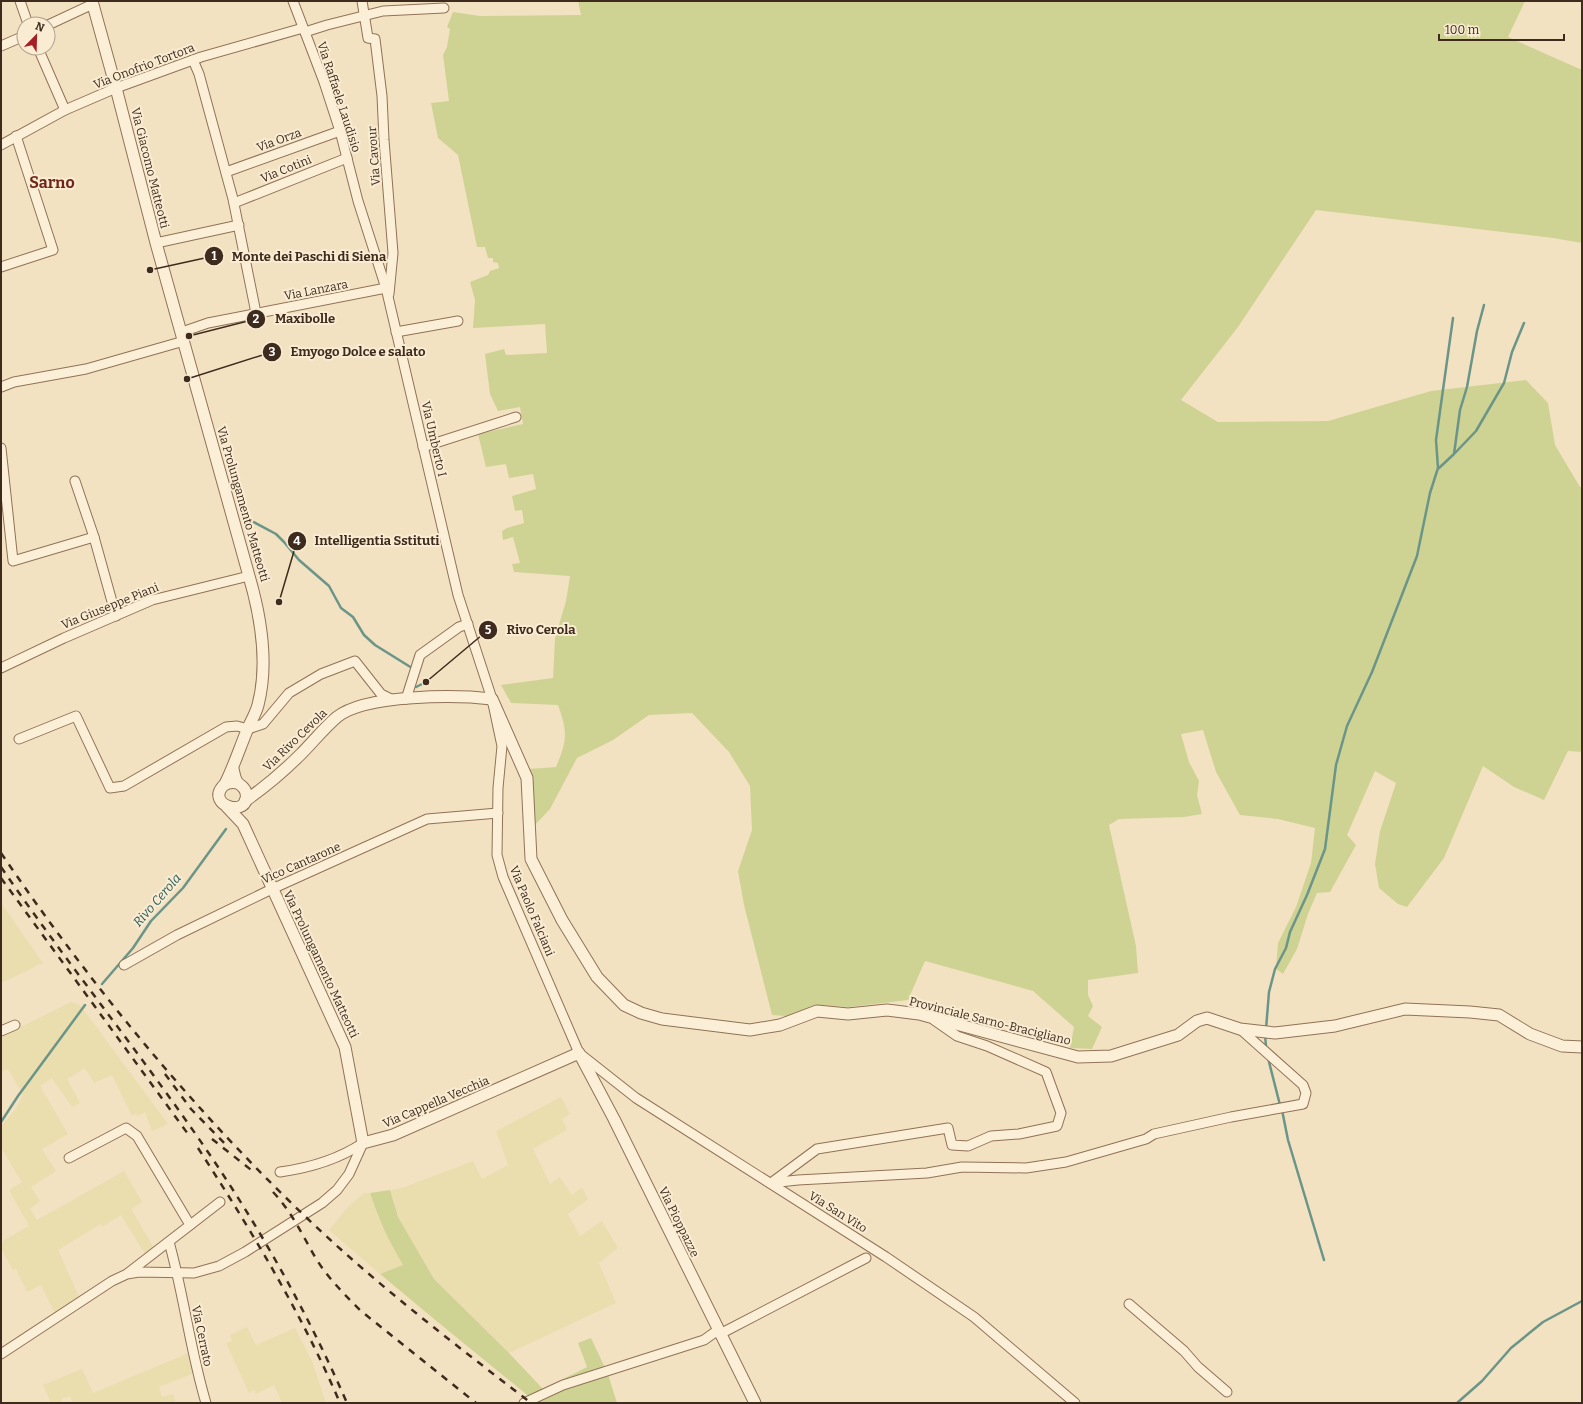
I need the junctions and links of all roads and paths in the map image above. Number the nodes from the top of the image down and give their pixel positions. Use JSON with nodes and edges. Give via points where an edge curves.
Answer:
{"nodes":[{"id":1,"x":20,"y":1,"type":"edge"},
{"id":2,"x":293,"y":1,"type":"edge"},
{"id":3,"x":362,"y":1,"type":"edge"},
{"id":4,"x":385,"y":1,"type":"edge"},
{"id":5,"x":93,"y":3,"type":"edge"},
{"id":6,"x":444,"y":8,"type":"dead end"},
{"id":7,"x":383,"y":11,"type":"junction"},
{"id":8,"x":365,"y":15,"type":"junction"},
{"id":9,"x":25,"y":16,"type":"edge"},
{"id":10,"x":56,"y":21,"type":"edge"},
{"id":11,"x":304,"y":30,"type":"junction"},
{"id":12,"x":16,"y":39,"type":"edge"},
{"id":13,"x":1,"y":45,"type":"edge"},
{"id":14,"x":41,"y":56,"type":"edge"},
{"id":15,"x":193,"y":60,"type":"junction"},
{"id":16,"x":116,"y":88,"type":"junction"},
{"id":17,"x":65,"y":110,"type":"junction"},
{"id":18,"x":340,"y":131,"type":"junction"},
{"id":19,"x":16,"y":136,"type":"junction"},
{"id":20,"x":1,"y":145,"type":"edge"},
{"id":21,"x":347,"y":158,"type":"junction"},
{"id":22,"x":226,"y":172,"type":"junction"},
{"id":23,"x":234,"y":203,"type":"junction"},
{"id":24,"x":239,"y":225,"type":"junction"},
{"id":25,"x":156,"y":243,"type":"junction"},
{"id":26,"x":1,"y":268,"type":"edge"},
{"id":27,"x":386,"y":288,"type":"junction"},
{"id":28,"x":389,"y":301,"type":"junction"},
{"id":29,"x":256,"y":313,"type":"junction"},
{"id":30,"x":458,"y":321,"type":"dead end"},
{"id":31,"x":396,"y":332,"type":"junction"},
{"id":32,"x":183,"y":336,"type":"junction"},
{"id":33,"x":1,"y":387,"type":"edge"},
{"id":34,"x":516,"y":417,"type":"dead end"},
{"id":35,"x":423,"y":447,"type":"junction"},
{"id":36,"x":1,"y":448,"type":"edge"},
{"id":37,"x":75,"y":481,"type":"dead end"},
{"id":38,"x":94,"y":537,"type":"junction"},
{"id":39,"x":249,"y":576,"type":"junction"},
{"id":40,"x":116,"y":616,"type":"junction"},
{"id":41,"x":468,"y":624,"type":"junction"},
{"id":42,"x":4,"y":666,"type":"edge"},
{"id":43,"x":1,"y":672,"type":"edge"},
{"id":44,"x":392,"y":699,"type":"junction"},
{"id":45,"x":406,"y":699,"type":"junction"},
{"id":46,"x":492,"y":699,"type":"junction"},
{"id":47,"x":248,"y":728,"type":"junction"},
{"id":48,"x":19,"y":739,"type":"dead end"},
{"id":49,"x":233,"y":768,"type":"junction"},
{"id":50,"x":225,"y":784,"type":"junction"},
{"id":51,"x":239,"y":784,"type":"junction"},
{"id":52,"x":259,"y":791,"type":"junction"},
{"id":53,"x":244,"y":802,"type":"junction"},
{"id":54,"x":227,"y":807,"type":"junction"},
{"id":55,"x":498,"y":813,"type":"junction"},
{"id":56,"x":243,"y":824,"type":"junction"},
{"id":57,"x":272,"y":889,"type":"junction"},
{"id":58,"x":124,"y":965,"type":"dead end"},
{"id":59,"x":930,"y":1017,"type":"junction"},
{"id":60,"x":15,"y":1025,"type":"dead end"},
{"id":61,"x":1240,"y":1029,"type":"junction"},
{"id":62,"x":1,"y":1032,"type":"edge"},
{"id":63,"x":1582,"y":1047,"type":"edge"},
{"id":64,"x":579,"y":1053,"type":"junction"},
{"id":65,"x":363,"y":1143,"type":"junction"},
{"id":66,"x":69,"y":1158,"type":"dead end"},
{"id":67,"x":280,"y":1172,"type":"dead end"},
{"id":68,"x":770,"y":1184,"type":"junction"},
{"id":69,"x":220,"y":1202,"type":"dead end"},
{"id":70,"x":190,"y":1225,"type":"junction"},
{"id":71,"x":169,"y":1242,"type":"junction"},
{"id":72,"x":866,"y":1258,"type":"dead end"},
{"id":73,"x":178,"y":1273,"type":"junction"},
{"id":74,"x":126,"y":1274,"type":"junction"},
{"id":75,"x":1129,"y":1304,"type":"dead end"},
{"id":76,"x":719,"y":1332,"type":"junction"},
{"id":77,"x":1,"y":1354,"type":"edge"},
{"id":78,"x":1227,"y":1392,"type":"dead end"},
{"id":79,"x":206,"y":1403,"type":"edge"},
{"id":80,"x":524,"y":1403,"type":"edge"},
{"id":81,"x":754,"y":1403,"type":"edge"},
{"id":82,"x":1075,"y":1403,"type":"edge"}],
"edges":[{"from":1,"to":9,"type":"street"},
{"from":2,"to":11,"type":"street","name":"Via Raffaele Laudisio"},
{"from":3,"to":8,"type":"street"},
{"from":4,"to":7,"type":"street"},
{"from":5,"to":10,"type":"street"},
{"from":5,"to":16,"type":"street","name":"Via Giacomo Matteotti"},
{"from":6,"to":7,"type":"street","name":"Via Onofrio Tortora"},
{"from":7,"to":8,"type":"street","name":"Via Onofrio Tortora"},
{"from":8,"to":11,"type":"street","name":"Via Onofrio Tortora"},
{"from":8,"to":28,"type":"street","name":"Via Cavour","via":[[368,38],[375,39],[382,96],[393,253]]},
{"from":11,"to":15,"type":"street","name":"Via Onofrio Tortora"},
{"from":11,"to":18,"type":"street","name":"Via Raffaele Laudisio"},
{"from":12,"to":13,"type":"street"},
{"from":14,"to":17,"type":"street"},
{"from":15,"to":16,"type":"street","name":"Via Onofrio Tortora"},
{"from":15,"to":22,"type":"street"},
{"from":16,"to":17,"type":"street","name":"Via Onofrio Tortora"},
{"from":16,"to":25,"type":"street","name":"Via Giacomo Matteotti"},
{"from":17,"to":19,"type":"street","name":"Via Onofrio Tortora"},
{"from":18,"to":21,"type":"street","name":"Via Raffaele Laudisio"},
{"from":18,"to":22,"type":"street","name":"Via Orza"},
{"from":19,"to":20,"type":"street","name":"Via Onofrio Tortora"},
{"from":19,"to":26,"type":"street","via":[[53,250]]},
{"from":21,"to":23,"type":"street","name":"Via Cotini"},
{"from":21,"to":27,"type":"street","name":"Via Raffaele Laudisio","via":[[358,202]]},
{"from":22,"to":23,"type":"street"},
{"from":23,"to":24,"type":"street"},
{"from":24,"to":25,"type":"street"},
{"from":24,"to":29,"type":"street"},
{"from":25,"to":32,"type":"street","name":"Via Giacomo Matteotti"},
{"from":27,"to":28,"type":"street","name":"Via Umberto I"},
{"from":27,"to":29,"type":"street","name":"Via Lanzara"},
{"from":28,"to":31,"type":"street","name":"Via Umberto I"},
{"from":29,"to":32,"type":"street","name":"Via Lanzara","via":[[208,323]]},
{"from":30,"to":31,"type":"street"},
{"from":31,"to":35,"type":"street","name":"Via Umberto I"},
{"from":32,"to":33,"type":"street","name":"Via Lanzara","via":[[86,369],[14,382]]},
{"from":32,"to":39,"type":"street","name":"Via Prolungamento Matteotti"},
{"from":34,"to":35,"type":"street"},
{"from":35,"to":41,"type":"street","name":"Via Umberto I","via":[[458,595]]},
{"from":36,"to":38,"type":"street","via":[[13,561]]},
{"from":37,"to":38,"type":"street"},
{"from":38,"to":40,"type":"street"},
{"from":39,"to":40,"type":"street","name":"Via Giuseppe Piani","via":[[152,600]]},
{"from":39,"to":47,"type":"street","name":"Via Prolungamento Matteotti","via":[[258,612],[263,651],[258,706]]},
{"from":40,"to":42,"type":"street","name":"Via Giuseppe Piani"},
{"from":41,"to":45,"type":"street","via":[[420,655]]},
{"from":41,"to":46,"type":"street","name":"Via Paolo Falciani"},
{"from":42,"to":43,"type":"street","name":"Via Giuseppe Piani"},
{"from":44,"to":45,"type":"street","name":"Via Rivo Cevola"},
{"from":44,"to":47,"type":"street","via":[[381,694],[356,661],[322,674],[289,693],[263,724]]},
{"from":44,"to":52,"type":"street","name":"Via Rivo Cevola","via":[[355,708],[338,716],[301,754]]},
{"from":45,"to":46,"type":"street","name":"Via Rivo Cevola","via":[[471,696]]},
{"from":46,"to":55,"type":"street","name":"Via Paolo Falciani","via":[[502,746]]},
{"from":46,"to":59,"type":"street","name":"Provinciale Sarno-Bracigliano","via":[[527,778],[531,859],[562,920],[597,977],[624,1005],[662,1019],[750,1030],[780,1026],[817,1011],[848,1014],[887,1010]]},
{"from":47,"to":48,"type":"street","via":[[226,727],[124,786],[110,788],[76,716]]},
{"from":47,"to":49,"type":"street","name":"Via Prolungamento Matteotti"},
{"from":49,"to":50,"type":"street","name":"Via Prolungamento Matteotti"},
{"from":49,"to":51,"type":"street","name":"Via Prolungamento Matteotti"},
{"from":50,"to":51,"type":"street"},
{"from":50,"to":54,"type":"street","name":"Via Prolungamento Matteotti","via":[[220,796]]},
{"from":51,"to":52,"type":"street"},
{"from":51,"to":53,"type":"street","name":"Via Prolungamento Matteotti","via":[[246,792]]},
{"from":52,"to":53,"type":"street","name":"Via Rivo Cevola"},
{"from":53,"to":54,"type":"street","via":[[235,808]]},
{"from":53,"to":56,"type":"street","name":"Via Prolungamento Matteotti"},
{"from":54,"to":56,"type":"street","name":"Via Prolungamento Matteotti"},
{"from":55,"to":57,"type":"street","name":"Vico Cantarone","via":[[428,819]]},
{"from":55,"to":64,"type":"street","name":"Via Paolo Falciani","via":[[497,855],[503,877]]},
{"from":56,"to":57,"type":"street","name":"Via Prolungamento Matteotti"},
{"from":57,"to":58,"type":"street","name":"Vico Cantarone","via":[[177,935]]},
{"from":57,"to":65,"type":"street","name":"Via Prolungamento Matteotti","via":[[346,1047]]},
{"from":59,"to":61,"type":"street","name":"Provinciale Sarno-Bracigliano","via":[[1078,1057],[1111,1056],[1178,1035],[1197,1021],[1207,1018]]},
{"from":59,"to":68,"type":"street","via":[[957,1036],[1046,1072],[1062,1113],[1057,1126],[1019,1134],[991,1136],[968,1146],[952,1145],[948,1128],[817,1149]]},
{"from":60,"to":62,"type":"street"},
{"from":61,"to":63,"type":"street","name":"Provinciale Sarno-Bracigliano","via":[[1275,1033],[1335,1026],[1405,1009],[1449,1011],[1499,1015],[1530,1034],[1562,1046]]},
{"from":61,"to":68,"type":"street","via":[[1303,1085],[1306,1092],[1303,1104],[1154,1134],[1146,1139],[1066,1162],[1026,1168],[962,1168],[927,1173],[798,1180]]},
{"from":64,"to":65,"type":"street","name":"Via Cappella Vecchia","via":[[393,1135]]},
{"from":64,"to":68,"type":"street","name":"Via San Vito","via":[[636,1098]]},
{"from":64,"to":76,"type":"street","name":"Via Pioppazze"},
{"from":65,"to":67,"type":"street","via":[[352,1151],[301,1169]]},
{"from":65,"to":73,"type":"street","via":[[349,1174],[322,1203],[219,1266],[194,1273]]},
{"from":66,"to":70,"type":"street","via":[[126,1128],[138,1136]]},
{"from":68,"to":82,"type":"street","name":"Via San Vito","via":[[886,1257],[974,1317]]},
{"from":69,"to":70,"type":"street"},
{"from":70,"to":71,"type":"street"},
{"from":71,"to":73,"type":"street","name":"Via Cerrato"},
{"from":71,"to":74,"type":"street"},
{"from":72,"to":76,"type":"street"},
{"from":73,"to":74,"type":"street"},
{"from":73,"to":79,"type":"street","name":"Via Cerrato","via":[[188,1332]]},
{"from":74,"to":77,"type":"street","via":[[112,1280]]},
{"from":75,"to":78,"type":"street"},
{"from":76,"to":80,"type":"street","via":[[704,1340],[563,1385]]},
{"from":76,"to":81,"type":"street","name":"Via Pioppazze"}]}
